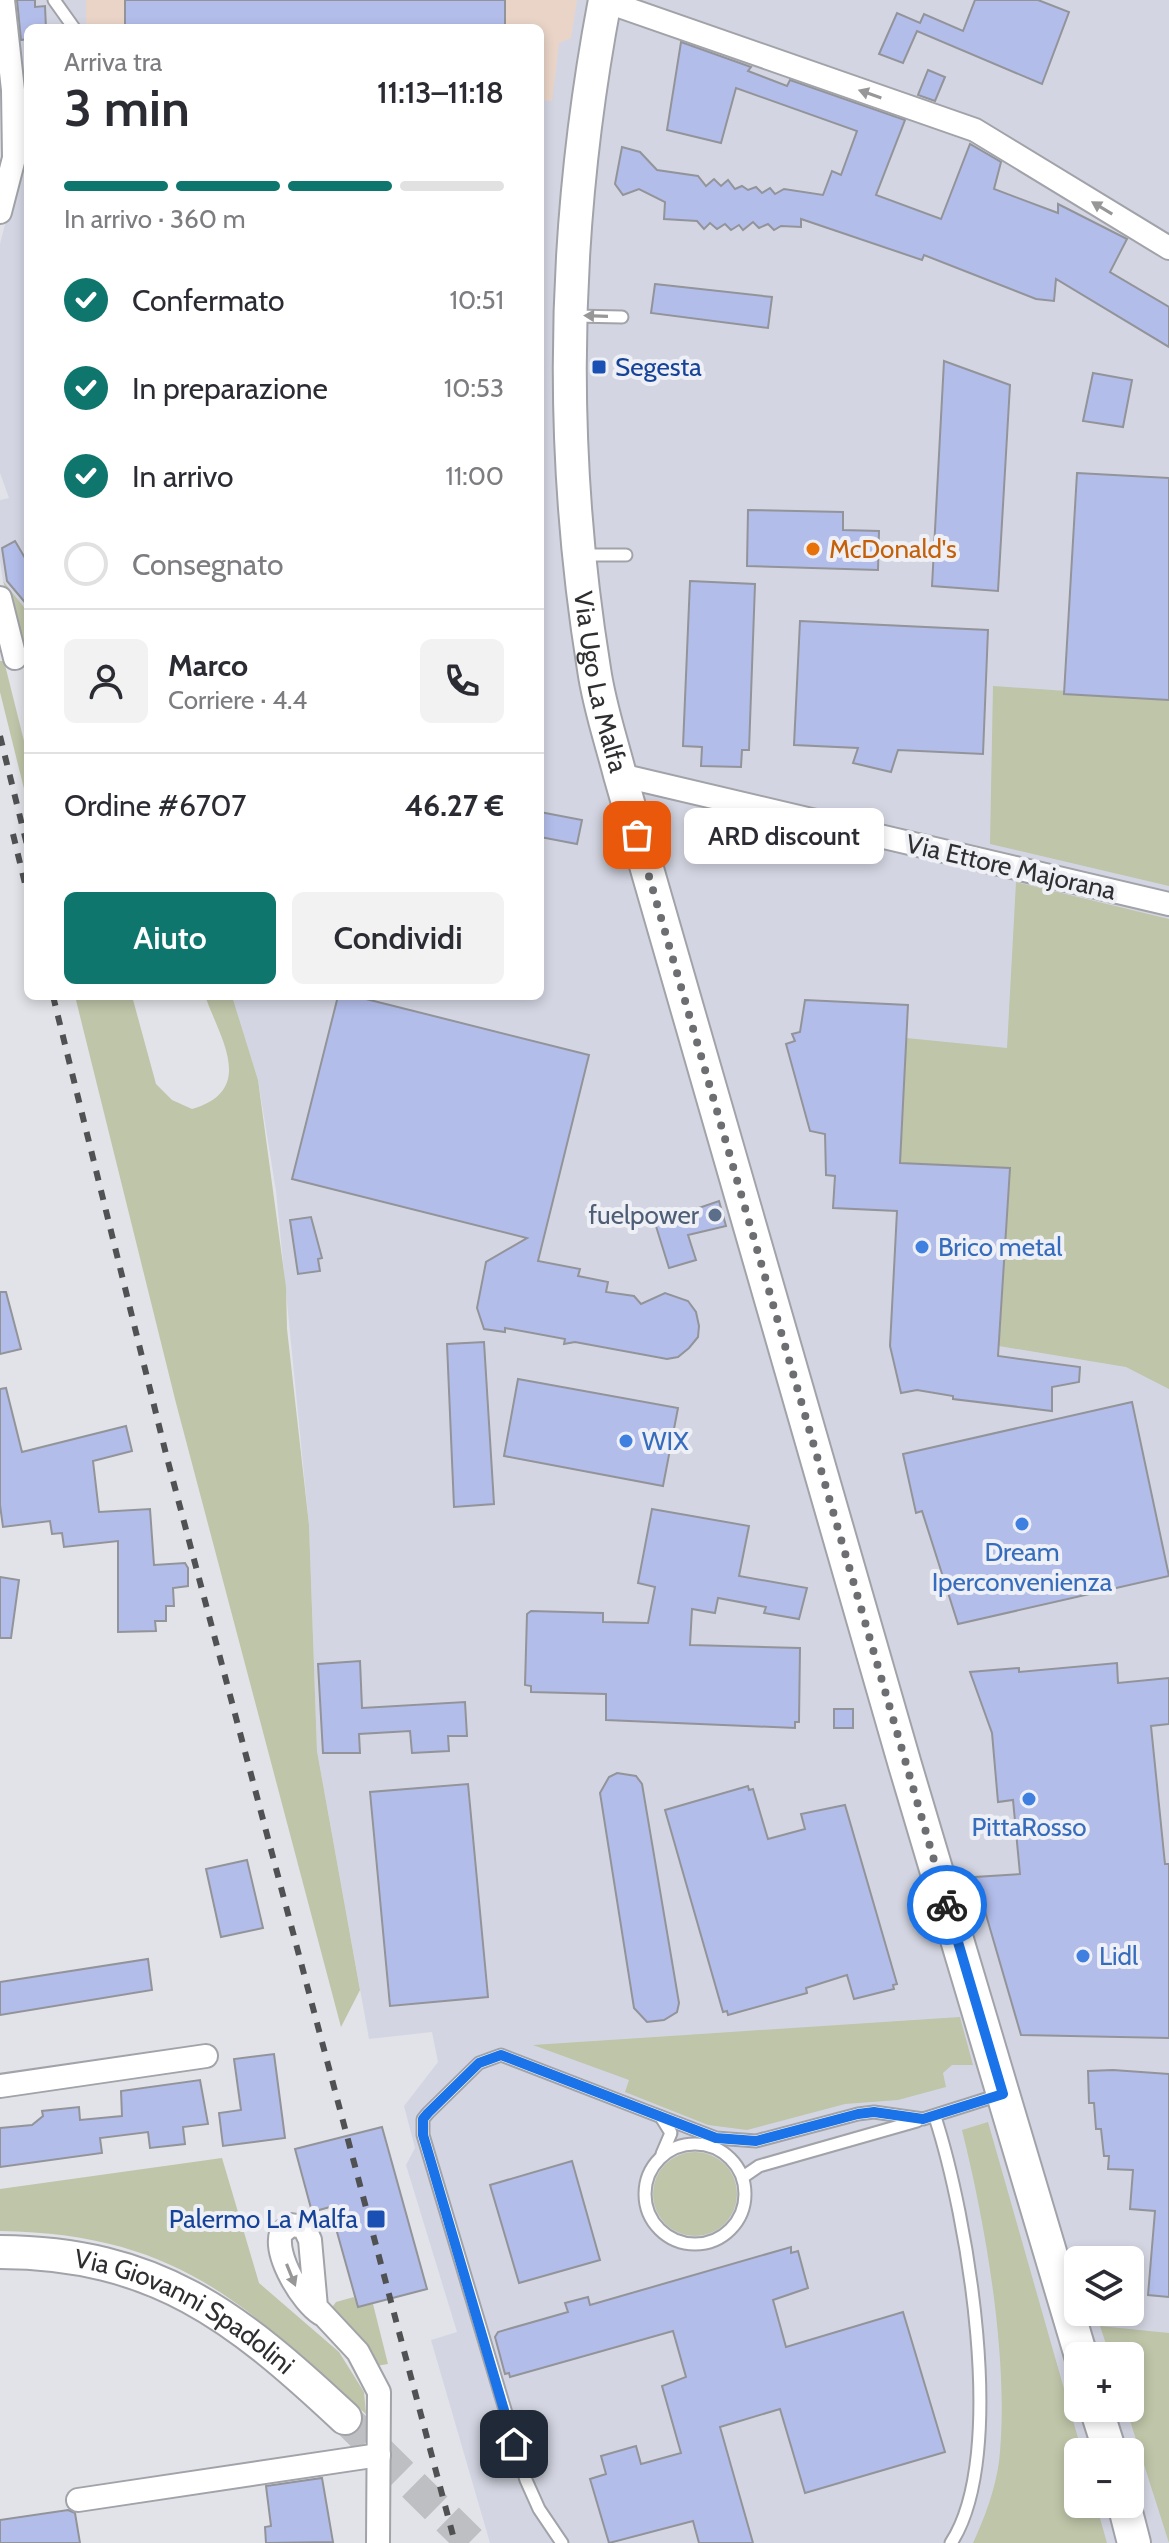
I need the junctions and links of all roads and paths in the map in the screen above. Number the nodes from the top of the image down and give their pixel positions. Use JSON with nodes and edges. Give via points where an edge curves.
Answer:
{"nodes":[{"id":1,"x":3,"y":0,"type":"edge"},
{"id":2,"x":54,"y":0,"type":"edge"},
{"id":3,"x":604,"y":0,"type":"edge"},
{"id":4,"x":71,"y":24,"type":"edge"},
{"id":5,"x":0,"y":212,"type":"edge"},
{"id":6,"x":1169,"y":248,"type":"edge"},
{"id":7,"x":570,"y":315,"type":"junction"},
{"id":8,"x":622,"y":317,"type":"dead end"},
{"id":9,"x":580,"y":555,"type":"junction"},
{"id":10,"x":626,"y":555,"type":"dead end"},
{"id":11,"x":0,"y":598,"type":"edge"},
{"id":12,"x":15,"y":658,"type":"dead end"},
{"id":13,"x":620,"y":775,"type":"junction"},
{"id":14,"x":1169,"y":904,"type":"edge"},
{"id":15,"x":206,"y":2056,"type":"dead end"},
{"id":16,"x":0,"y":2086,"type":"edge"},
{"id":17,"x":1003,"y":2094,"type":"junction"},
{"id":18,"x":661,"y":2117,"type":"junction"},
{"id":19,"x":929,"y":2118,"type":"junction"},
{"id":20,"x":698,"y":2131,"type":"junction"},
{"id":21,"x":669,"y":2143,"type":"junction"},
{"id":22,"x":661,"y":2156,"type":"junction"},
{"id":23,"x":743,"y":2177,"type":"junction"},
{"id":24,"x":0,"y":2252,"type":"edge"},
{"id":25,"x":321,"y":2314,"type":"dead end"},
{"id":26,"x":1077,"y":2342,"type":"edge"},
{"id":27,"x":345,"y":2418,"type":"tunnel mouth"},
{"id":28,"x":379,"y":2455,"type":"junction"},
{"id":29,"x":78,"y":2500,"type":"dead end"},
{"id":30,"x":378,"y":2543,"type":"edge"},
{"id":31,"x":562,"y":2543,"type":"edge"},
{"id":32,"x":951,"y":2543,"type":"edge"}],
"edges":[{"from":1,"to":5,"type":"street","via":[[14,158]]},
{"from":2,"to":4,"type":"lane"},
{"from":6,"to":3,"type":"street","one_way":true,"via":[[975,130]]},
{"from":3,"to":7,"type":"street","name":"Via Ugo La Malfa","via":[[586,124]]},
{"from":8,"to":7,"type":"lane","one_way":true},
{"from":7,"to":9,"type":"street","name":"Via Ugo La Malfa","via":[[568,399]]},
{"from":9,"to":10,"type":"lane"},
{"from":9,"to":13,"type":"street","name":"Via Ugo La Malfa","via":[[594,670]]},
{"from":11,"to":12,"type":"street"},
{"from":13,"to":14,"type":"street","name":"Via Ettore Majorana"},
{"from":13,"to":17,"type":"street","name":"Via Ugo La Malfa"},
{"from":15,"to":16,"type":"street"},
{"from":17,"to":19,"type":"lane"},
{"from":17,"to":26,"type":"street","name":"Via Ugo La Malfa"},
{"from":18,"to":20,"type":"lane"},
{"from":18,"to":21,"type":"lane","via":[[668,2124]]},
{"from":18,"to":31,"type":"lane","via":[[501,2055],[479,2063],[423,2119],[431,2164],[514,2444],[539,2509]]},
{"from":19,"to":20,"type":"lane","via":[[858,2114],[756,2141]]},
{"from":19,"to":23,"type":"lane","via":[[759,2166]]},
{"from":19,"to":32,"type":"lane","via":[[961,2218],[980,2406],[975,2485],[969,2511]]},
{"from":20,"to":21,"type":"lane","via":[[682,2132]]},
{"from":21,"to":22,"type":"lane"},
{"from":22,"to":23,"type":"lane","via":[[686,2144],[713,2146],[736,2164]]},
{"from":22,"to":23,"type":"lane","via":[[647,2179],[646,2206],[660,2230],[687,2243],[716,2240],[739,2221],[745,2206]]},
{"from":24,"to":27,"type":"street","name":"Via Giovanni Spadolini","via":[[65,2254],[105,2262],[191,2295],[264,2343]]},
{"from":25,"to":28,"type":"street","via":[[358,2352],[375,2381]]},
{"from":28,"to":29,"type":"street"},
{"from":28,"to":30,"type":"street"}]}
